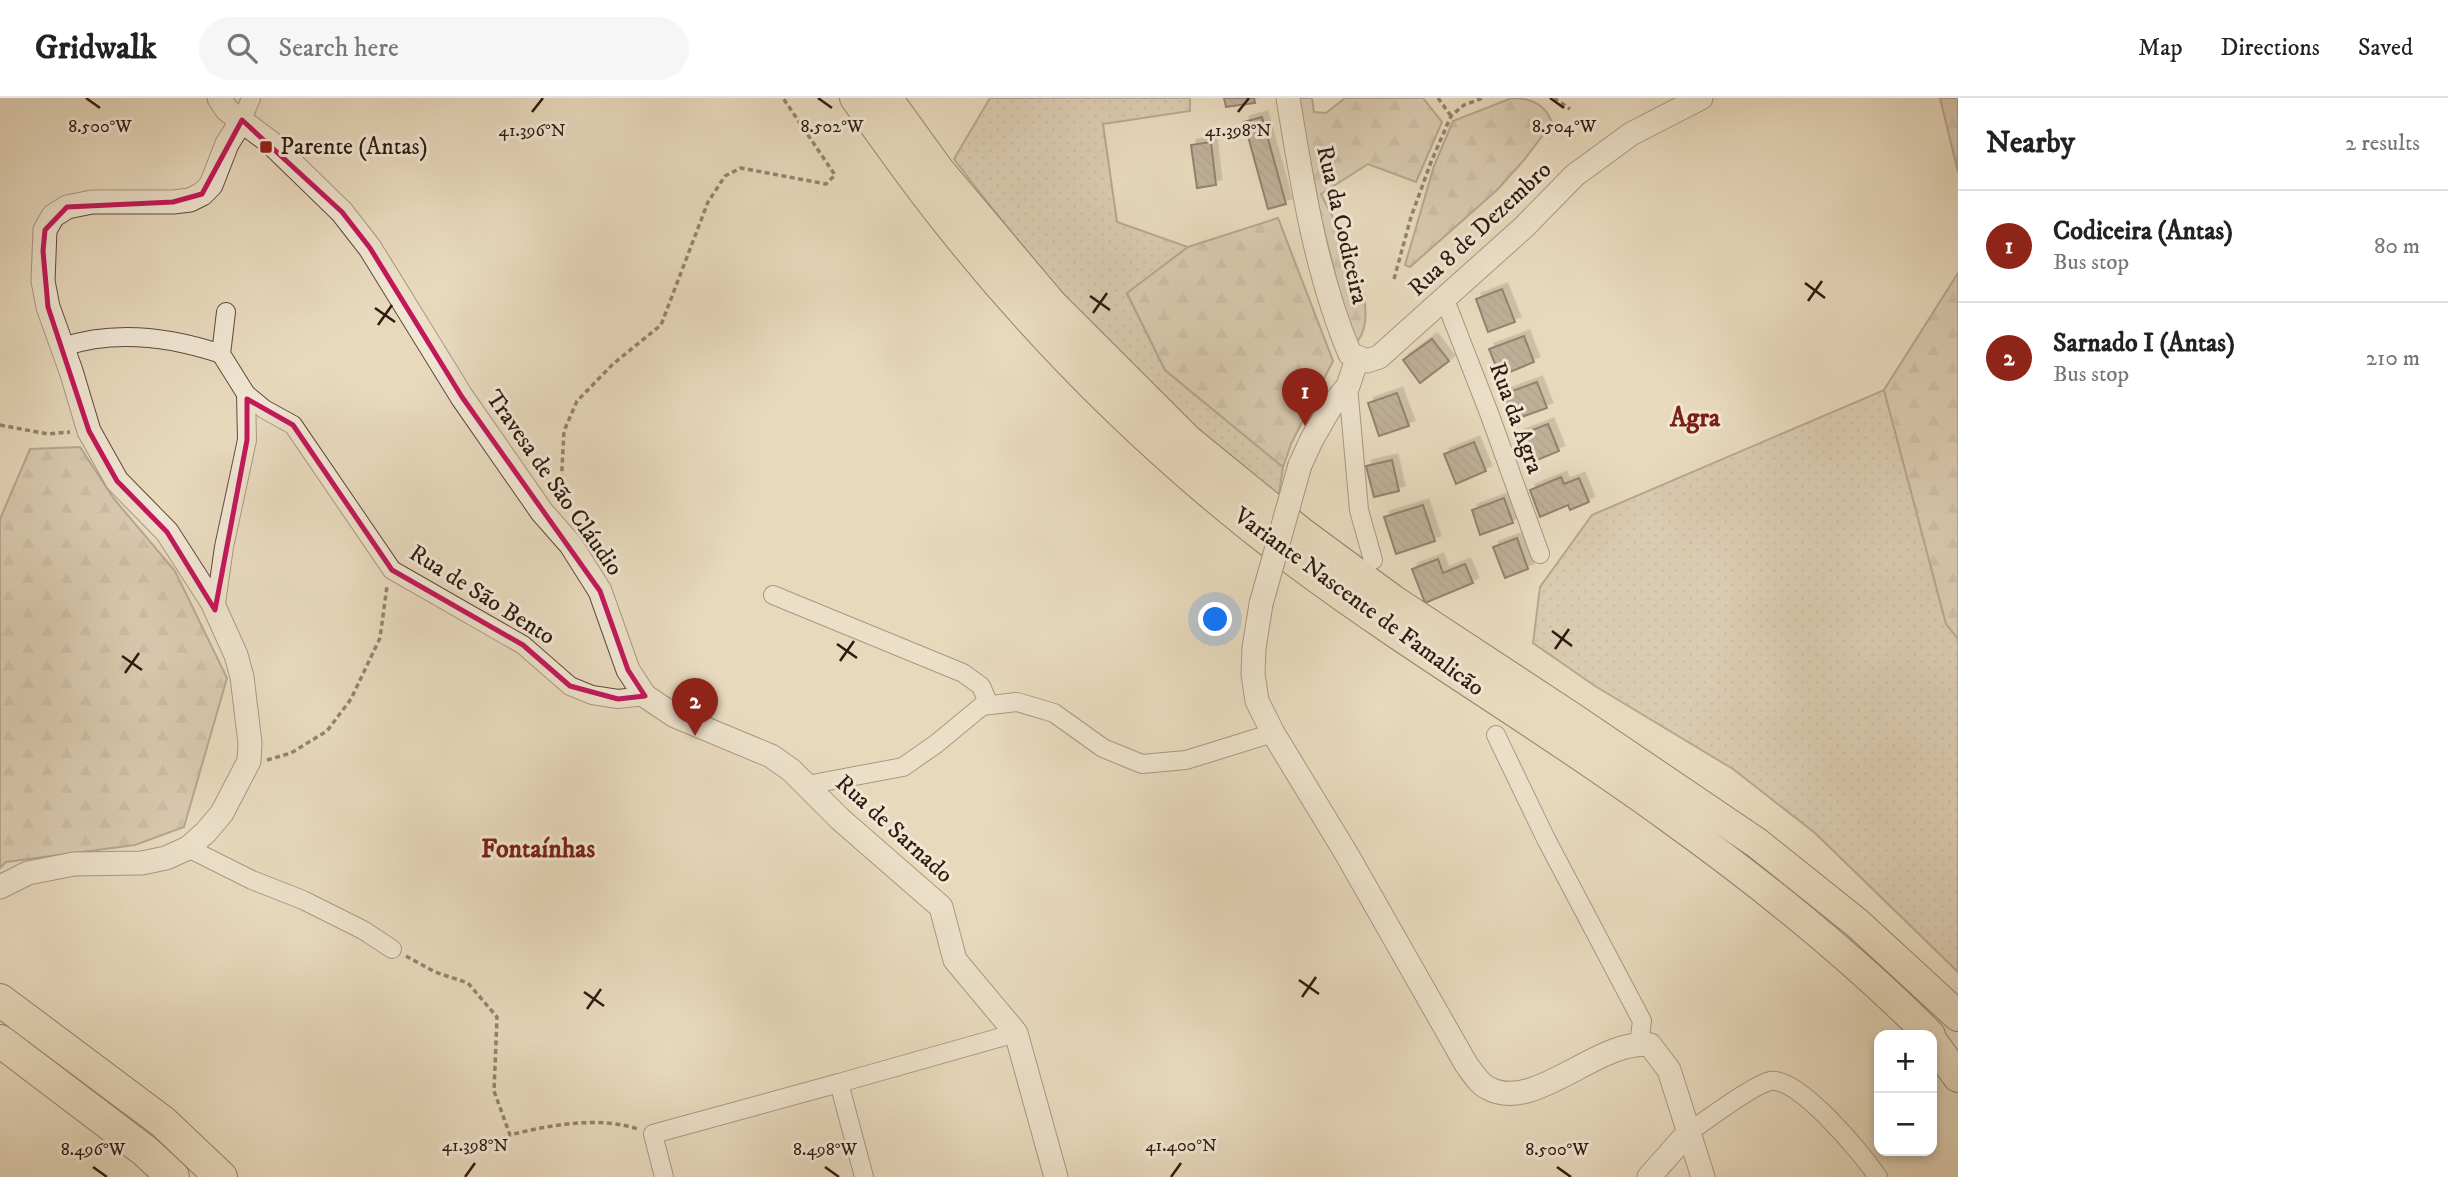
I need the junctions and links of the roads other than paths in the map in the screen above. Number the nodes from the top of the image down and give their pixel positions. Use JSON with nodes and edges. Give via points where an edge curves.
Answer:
{"nodes":[{"id":1,"x":219,"y":98,"type":"edge"},
{"id":2,"x":251,"y":98,"type":"edge"},
{"id":3,"x":855,"y":98,"type":"edge"},
{"id":4,"x":887,"y":98,"type":"edge"},
{"id":5,"x":1288,"y":98,"type":"edge"},
{"id":6,"x":1701,"y":98,"type":"edge"},
{"id":7,"x":243,"y":120,"type":"junction"},
{"id":8,"x":1444,"y":300,"type":"junction"},
{"id":9,"x":226,"y":312,"type":"dead end"},
{"id":10,"x":63,"y":347,"type":"junction"},
{"id":11,"x":221,"y":354,"type":"junction"},
{"id":12,"x":1357,"y":359,"type":"junction"},
{"id":13,"x":1348,"y":386,"type":"junction"},
{"id":14,"x":246,"y":394,"type":"junction"},
{"id":15,"x":1540,"y":554,"type":"dead end"},
{"id":16,"x":1373,"y":560,"type":"dead end"},
{"id":17,"x":773,"y":596,"type":"dead end"},
{"id":18,"x":215,"y":610,"type":"junction"},
{"id":19,"x":645,"y":696,"type":"junction"},
{"id":20,"x":989,"y":705,"type":"junction"},
{"id":21,"x":1273,"y":733,"type":"junction"},
{"id":22,"x":1496,"y":735,"type":"dead end"},
{"id":23,"x":807,"y":785,"type":"junction"},
{"id":24,"x":188,"y":848,"type":"junction"},
{"id":25,"x":0,"y":887,"type":"edge"},
{"id":26,"x":392,"y":949,"type":"road end"},
{"id":27,"x":0,"y":1000,"type":"edge"},
{"id":28,"x":1958,"y":1016,"type":"edge"},
{"id":29,"x":1924,"y":1030,"type":"edge"},
{"id":30,"x":1016,"y":1033,"type":"junction"},
{"id":31,"x":0,"y":1041,"type":"edge"},
{"id":32,"x":1937,"y":1043,"type":"edge"},
{"id":33,"x":1639,"y":1044,"type":"junction"},
{"id":34,"x":1937,"y":1047,"type":"edge"},
{"id":35,"x":1958,"y":1064,"type":"edge"},
{"id":36,"x":1958,"y":1077,"type":"edge"},
{"id":37,"x":839,"y":1083,"type":"junction"},
{"id":38,"x":1688,"y":1133,"type":"junction"},
{"id":39,"x":173,"y":1177,"type":"edge"},
{"id":40,"x":221,"y":1177,"type":"edge"},
{"id":41,"x":664,"y":1177,"type":"edge"},
{"id":42,"x":864,"y":1177,"type":"edge"},
{"id":43,"x":1056,"y":1177,"type":"edge"},
{"id":44,"x":1649,"y":1177,"type":"edge"},
{"id":45,"x":1703,"y":1177,"type":"edge"},
{"id":46,"x":1878,"y":1177,"type":"edge"}],
"edges":[{"from":1,"to":7,"type":"street","name":"Travesa de São Cláudio"},
{"from":2,"to":7,"type":"street"},
{"from":3,"to":29,"type":"highway","name":"Variante Nascente de Famalicão","via":[[924,193],[1034,323],[1176,466],[1301,566],[1668,816],[1838,949]]},
{"from":4,"to":28,"type":"highway","name":"Variante Nascente de Famalicão","via":[[939,170],[1051,303],[1188,440],[1393,600],[1757,843],[1857,923]]},
{"from":5,"to":12,"type":"street","name":"Rua da Codiceira","via":[[1324,275],[1342,336]]},
{"from":6,"to":8,"type":"street","name":"Rua 8 de Dezembro","via":[[1631,134],[1575,175]]},
{"from":7,"to":10,"type":"street","via":[[227,144],[211,185],[202,194],[173,202],[92,202],[67,207],[53,216],[45,230],[43,281]]},
{"from":7,"to":19,"type":"street","name":"Travesa de São Cláudio","via":[[295,166],[370,248],[476,417],[600,591],[628,670]]},
{"from":8,"to":12,"type":"street","name":"Rua 8 de Dezembro","via":[[1379,357]]},
{"from":8,"to":15,"type":"street","name":"Rua da Agra"},
{"from":9,"to":11,"type":"street"},
{"from":10,"to":11,"type":"street","via":[[87,339],[132,337]]},
{"from":10,"to":18,"type":"street","via":[[89,431],[117,481],[167,532]]},
{"from":11,"to":14,"type":"street","name":"Rua de São Bento"},
{"from":12,"to":13,"type":"street"},
{"from":13,"to":16,"type":"street","via":[[1359,510]]},
{"from":13,"to":21,"type":"street","bridge":true,"via":[[1330,408],[1300,465],[1261,604],[1253,674],[1257,701]]},
{"from":14,"to":18,"type":"street","via":[[247,440],[223,547]]},
{"from":14,"to":19,"type":"street","name":"Rua de São Bento","via":[[293,425],[390,567],[523,645],[570,686],[618,699]]},
{"from":17,"to":20,"type":"street","via":[[963,673],[981,686]]},
{"from":18,"to":24,"type":"street","via":[[242,677],[249,761],[222,813]]},
{"from":19,"to":23,"type":"street","name":"Travesa de São Cláudio","via":[[675,716],[772,756]]},
{"from":20,"to":21,"type":"street","via":[[1017,702],[1054,713],[1103,748],[1142,764],[1186,760]]},
{"from":20,"to":23,"type":"street","via":[[903,767]]},
{"from":21,"to":33,"type":"street","via":[[1466,1065],[1486,1087],[1513,1093],[1541,1086],[1624,1046]]},
{"from":22,"to":33,"type":"street","via":[[1642,1021]]},
{"from":23,"to":30,"type":"street","name":"Rua de Sarnado","via":[[941,906],[954,960]]},
{"from":24,"to":25,"type":"street","via":[[142,863],[74,864],[28,873]]},
{"from":24,"to":26,"type":"street","via":[[303,900]]},
{"from":27,"to":40,"type":"highway","via":[[163,1122]]},
{"from":30,"to":37,"type":"street"},
{"from":30,"to":43,"type":"street","name":"Rua de Sarnado"},
{"from":31,"to":39,"type":"highway"},
{"from":32,"to":35,"type":"highway","name":"Variante Nascente de Famalicão"},
{"from":33,"to":38,"type":"street","via":[[1650,1045],[1669,1070]]},
{"from":34,"to":36,"type":"highway"},
{"from":37,"to":41,"type":"street","via":[[653,1134]]},
{"from":37,"to":42,"type":"street"},
{"from":38,"to":44,"type":"street"},
{"from":38,"to":45,"type":"street"},
{"from":38,"to":46,"type":"street","via":[[1769,1081],[1784,1081],[1838,1129]]}]}
